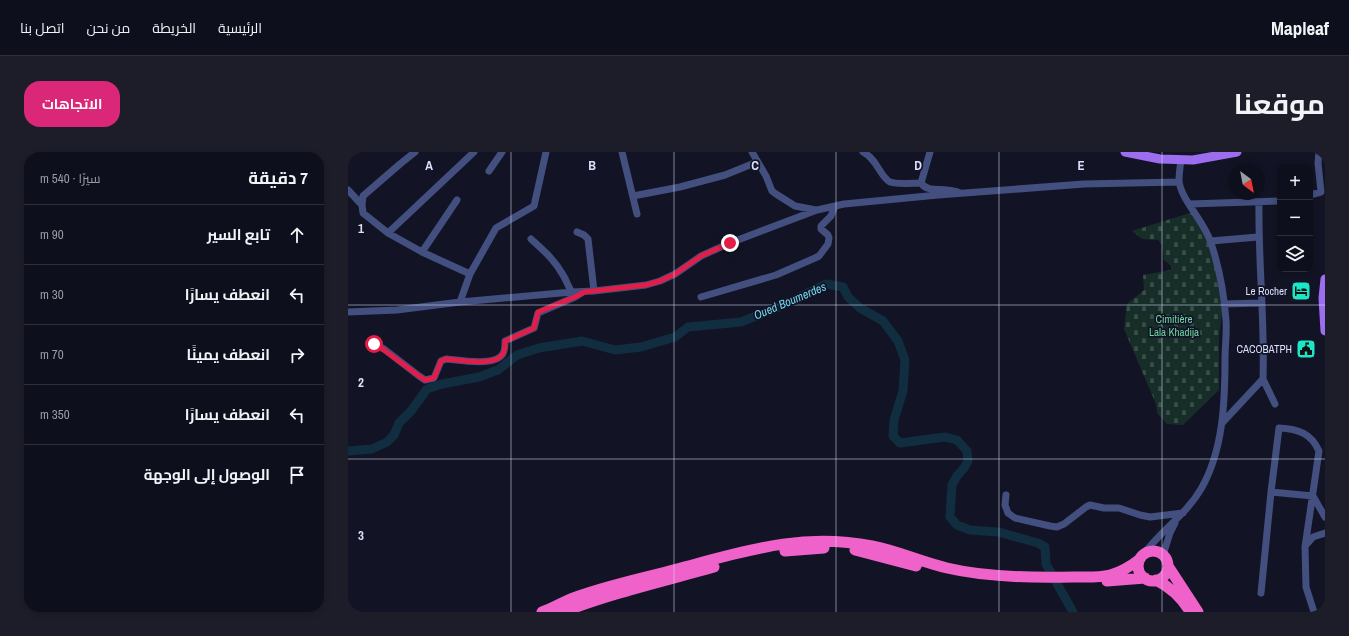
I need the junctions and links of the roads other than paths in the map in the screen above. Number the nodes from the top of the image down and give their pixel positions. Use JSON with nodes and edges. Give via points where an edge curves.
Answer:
{"nodes":[{"id":1,"x":415,"y":152,"type":"edge"},
{"id":2,"x":474,"y":152,"type":"edge"},
{"id":3,"x":502,"y":152,"type":"edge"},
{"id":4,"x":622,"y":152,"type":"edge"},
{"id":5,"x":752,"y":152,"type":"edge"},
{"id":6,"x":863,"y":152,"type":"edge"},
{"id":7,"x":930,"y":152,"type":"edge"},
{"id":8,"x":1215,"y":152,"type":"edge"},
{"id":9,"x":1237,"y":152,"type":"edge"},
{"id":10,"x":1319,"y":152,"type":"edge"},
{"id":11,"x":544,"y":153,"type":"edge"},
{"id":12,"x":1131,"y":153,"type":"edge"},
{"id":13,"x":1184,"y":160,"type":"junction"},
{"id":14,"x":757,"y":162,"type":"junction"},
{"id":15,"x":489,"y":171,"type":"dead end"},
{"id":16,"x":1179,"y":182,"type":"junction"},
{"id":17,"x":921,"y":183,"type":"junction"},
{"id":18,"x":348,"y":190,"type":"edge"},
{"id":19,"x":962,"y":194,"type":"junction"},
{"id":20,"x":1313,"y":194,"type":"edge"},
{"id":21,"x":633,"y":196,"type":"junction"},
{"id":22,"x":457,"y":200,"type":"dead end"},
{"id":23,"x":1277,"y":201,"type":"edge"},
{"id":24,"x":1259,"y":202,"type":"junction"},
{"id":25,"x":1190,"y":204,"type":"junction"},
{"id":26,"x":362,"y":205,"type":"junction"},
{"id":27,"x":835,"y":206,"type":"junction"},
{"id":28,"x":817,"y":210,"type":"junction"},
{"id":29,"x":637,"y":214,"type":"dead end"},
{"id":30,"x":577,"y":232,"type":"dead end"},
{"id":31,"x":388,"y":233,"type":"junction"},
{"id":32,"x":1258,"y":237,"type":"junction"},
{"id":33,"x":531,"y":239,"type":"dead end"},
{"id":34,"x":1211,"y":241,"type":"junction"},
{"id":35,"x":422,"y":252,"type":"junction"},
{"id":36,"x":470,"y":274,"type":"junction"},
{"id":37,"x":1325,"y":279,"type":"edge"},
{"id":38,"x":594,"y":291,"type":"junction"},
{"id":39,"x":572,"y":292,"type":"junction"},
{"id":40,"x":584,"y":292,"type":"junction"},
{"id":41,"x":701,"y":297,"type":"dead end"},
{"id":42,"x":460,"y":302,"type":"junction"},
{"id":43,"x":1261,"y":303,"type":"junction"},
{"id":44,"x":1224,"y":304,"type":"junction"},
{"id":45,"x":348,"y":312,"type":"edge"},
{"id":46,"x":1325,"y":331,"type":"edge"},
{"id":47,"x":374,"y":344,"type":"dead end"},
{"id":48,"x":1263,"y":379,"type":"junction"},
{"id":49,"x":1275,"y":404,"type":"dead end"},
{"id":50,"x":1222,"y":423,"type":"junction"},
{"id":51,"x":1271,"y":492,"type":"junction"},
{"id":52,"x":1006,"y":495,"type":"dead end"},
{"id":53,"x":1313,"y":496,"type":"junction"},
{"id":54,"x":1183,"y":513,"type":"junction"},
{"id":55,"x":1325,"y":517,"type":"edge"},
{"id":56,"x":1177,"y":519,"type":"junction"},
{"id":57,"x":1325,"y":533,"type":"edge"},
{"id":58,"x":1305,"y":547,"type":"junction"},
{"id":59,"x":1163,"y":555,"type":"junction"},
{"id":60,"x":1141,"y":557,"type":"junction"},
{"id":61,"x":1168,"y":566,"type":"junction"},
{"id":62,"x":1145,"y":578,"type":"junction"},
{"id":63,"x":1046,"y":580,"type":"junction"},
{"id":64,"x":1061,"y":580,"type":"junction"},
{"id":65,"x":1156,"y":580,"type":"junction"},
{"id":66,"x":1261,"y":593,"type":"dead end"},
{"id":67,"x":542,"y":612,"type":"edge"},
{"id":68,"x":563,"y":612,"type":"edge"},
{"id":69,"x":1191,"y":612,"type":"edge"},
{"id":70,"x":1198,"y":612,"type":"edge"},
{"id":71,"x":1314,"y":612,"type":"edge"}],
"edges":[{"from":1,"to":26,"type":"street","via":[[363,196]]},
{"from":2,"to":31,"type":"street"},
{"from":3,"to":15,"type":"street"},
{"from":4,"to":21,"type":"street"},
{"from":5,"to":14,"type":"street"},
{"from":6,"to":17,"type":"street","via":[[872,158],[888,181]]},
{"from":7,"to":17,"type":"street"},
{"from":8,"to":13,"type":"main road"},
{"from":9,"to":13,"type":"main road","via":[[1198,160]]},
{"from":10,"to":20,"type":"street","via":[[1321,192]]},
{"from":11,"to":36,"type":"street","via":[[534,206],[496,228]]},
{"from":12,"to":13,"type":"main road","via":[[1166,160]]},
{"from":13,"to":16,"type":"street"},
{"from":14,"to":21,"type":"street","via":[[725,175]]},
{"from":14,"to":28,"type":"street","via":[[772,191],[794,206]]},
{"from":16,"to":19,"type":"street","via":[[1084,184]]},
{"from":16,"to":25,"type":"street"},
{"from":17,"to":19,"type":"street","via":[[928,189],[950,189]]},
{"from":18,"to":26,"type":"street"},
{"from":19,"to":27,"type":"street"},
{"from":21,"to":29,"type":"street"},
{"from":22,"to":35,"type":"street"},
{"from":23,"to":24,"type":"street"},
{"from":24,"to":25,"type":"street"},
{"from":24,"to":32,"type":"street"},
{"from":25,"to":34,"type":"street"},
{"from":26,"to":31,"type":"street","via":[[363,213]]},
{"from":27,"to":28,"type":"street"},
{"from":27,"to":41,"type":"street","via":[[831,216],[821,226],[829,238],[828,244],[819,256],[776,275]]},
{"from":28,"to":38,"type":"street","via":[[701,256],[660,281]]},
{"from":30,"to":38,"type":"street","via":[[588,239]]},
{"from":31,"to":35,"type":"street"},
{"from":32,"to":34,"type":"street"},
{"from":32,"to":43,"type":"street"},
{"from":33,"to":39,"type":"street","via":[[550,256]]},
{"from":34,"to":44,"type":"street"},
{"from":35,"to":36,"type":"street"},
{"from":36,"to":42,"type":"street"},
{"from":37,"to":46,"type":"main road"},
{"from":38,"to":40,"type":"street"},
{"from":39,"to":40,"type":"street"},
{"from":39,"to":42,"type":"street"},
{"from":40,"to":47,"type":"street","via":[[538,312],[534,328],[505,341],[504,352],[499,358],[489,362],[446,359],[441,361],[434,378],[425,380]]},
{"from":42,"to":45,"type":"street"},
{"from":43,"to":44,"type":"street"},
{"from":43,"to":48,"type":"street"},
{"from":44,"to":50,"type":"street","via":[[1225,386]]},
{"from":48,"to":49,"type":"street"},
{"from":48,"to":50,"type":"street"},
{"from":50,"to":54,"type":"street","via":[[1208,475]]},
{"from":51,"to":53,"type":"street"},
{"from":51,"to":53,"type":"street","via":[[1279,428],[1292,428],[1314,441],[1319,451]]},
{"from":51,"to":66,"type":"street"},
{"from":52,"to":54,"type":"street","via":[[1005,505],[1011,516],[1053,527],[1064,524],[1090,505],[1119,508],[1156,517]]},
{"from":53,"to":55,"type":"street"},
{"from":53,"to":58,"type":"street"},
{"from":54,"to":56,"type":"street"},
{"from":56,"to":59,"type":"street"},
{"from":56,"to":60,"type":"street"},
{"from":57,"to":58,"type":"street","via":[[1313,537]]},
{"from":58,"to":71,"type":"street","via":[[1306,586]]},
{"from":59,"to":60,"type":"highway","via":[[1151,551]]},
{"from":59,"to":61,"type":"highway"},
{"from":60,"to":62,"type":"highway","via":[[1138,563],[1139,571]]},
{"from":60,"to":64,"type":"highway","via":[[1124,570],[1108,576]]},
{"from":61,"to":65,"type":"highway","via":[[1164,575]]},
{"from":61,"to":70,"type":"highway"},
{"from":62,"to":64,"type":"highway"},
{"from":62,"to":65,"type":"highway"},
{"from":63,"to":64,"type":"highway"},
{"from":63,"to":67,"type":"highway","via":[[934,565],[874,546],[838,541],[806,541],[757,548],[639,579],[575,597]]},
{"from":63,"to":68,"type":"highway","via":[[1015,582],[971,578],[842,548],[818,548],[784,551],[734,562],[651,584]]},
{"from":65,"to":69,"type":"highway","via":[[1177,595]]}]}
